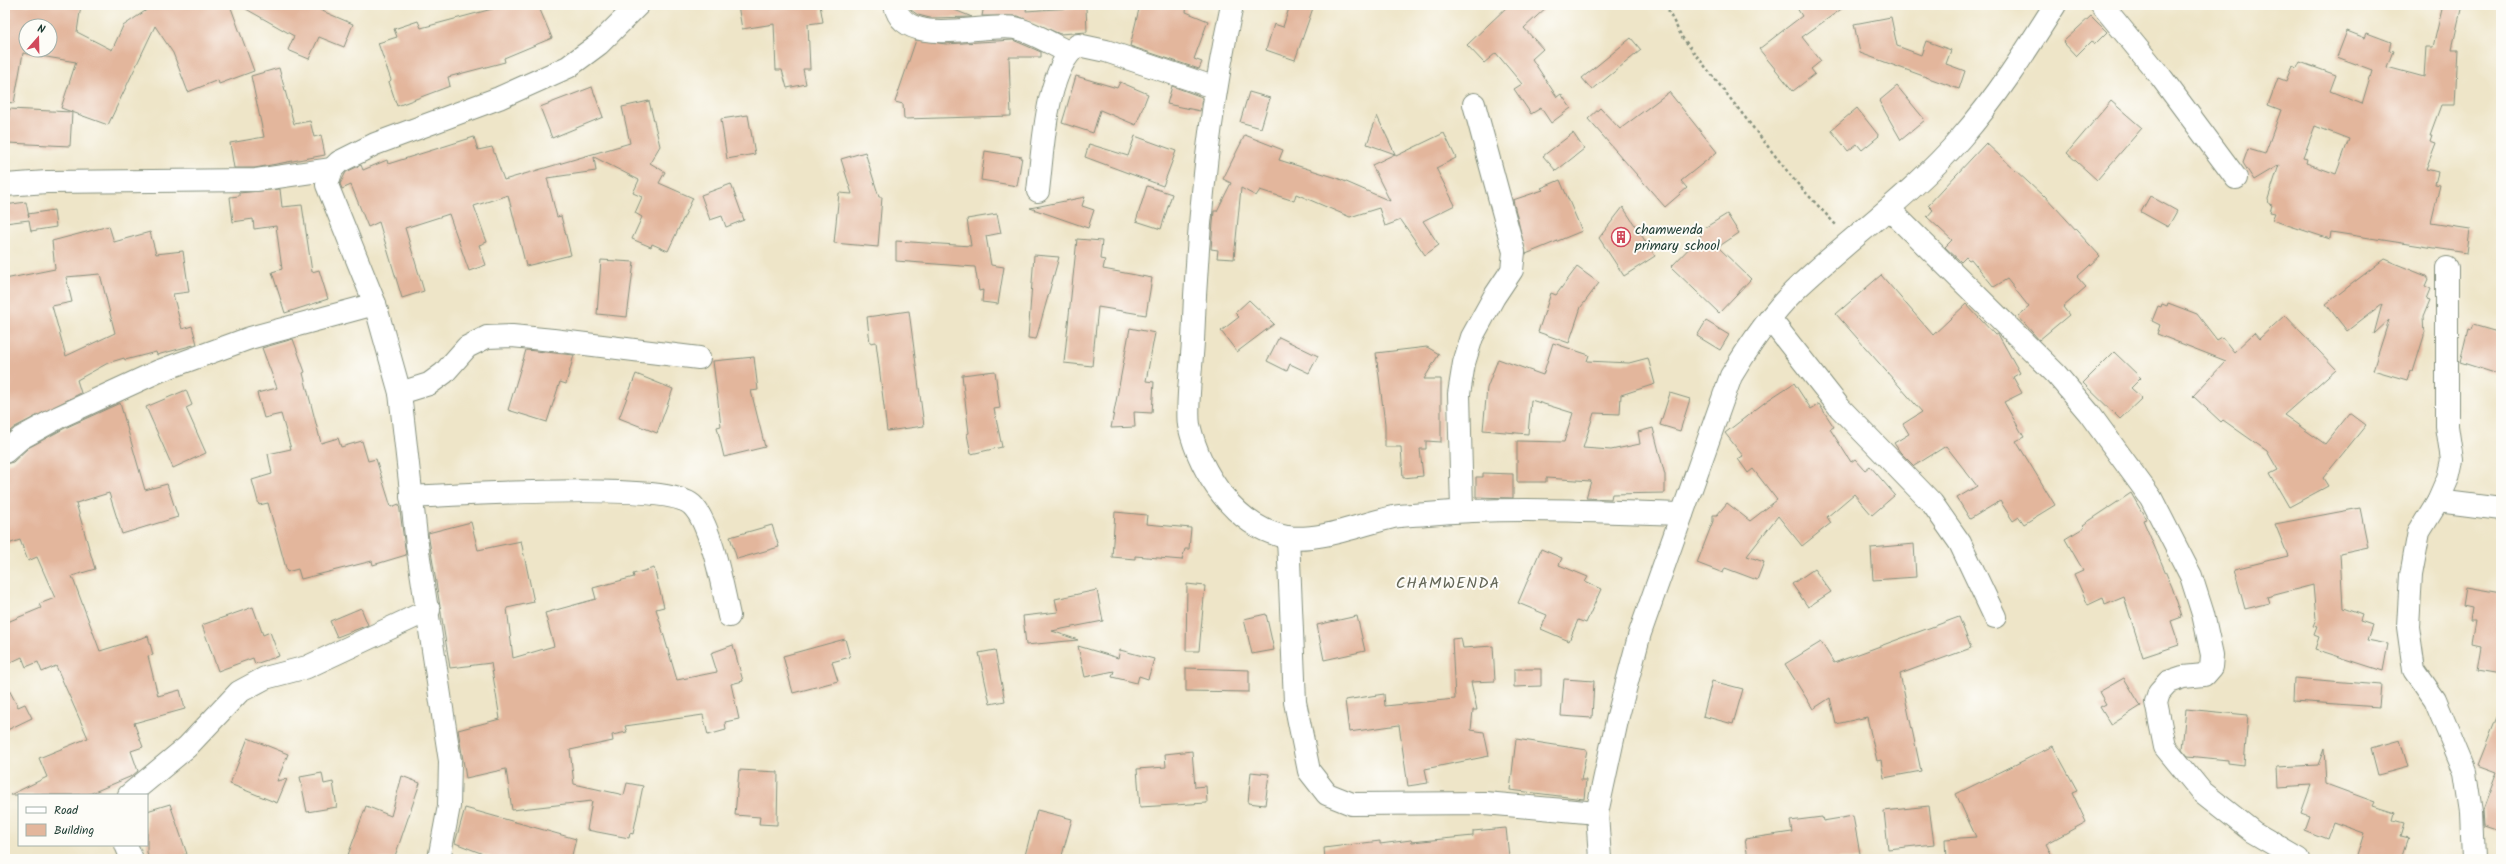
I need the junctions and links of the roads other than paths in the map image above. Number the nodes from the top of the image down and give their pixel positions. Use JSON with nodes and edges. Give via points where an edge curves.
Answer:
{"nodes":[{"id":1,"x":638,"y":5,"type":"edge"},
{"id":2,"x":895,"y":5,"type":"edge"},
{"id":3,"x":1232,"y":5,"type":"edge"},
{"id":4,"x":2055,"y":5,"type":"edge"},
{"id":5,"x":2102,"y":5,"type":"edge"},
{"id":6,"x":1068,"y":52,"type":"junction"},
{"id":7,"x":1216,"y":88,"type":"junction"},
{"id":8,"x":1474,"y":104,"type":"dead end"},
{"id":9,"x":332,"y":169,"type":"junction"},
{"id":10,"x":2236,"y":178,"type":"dead end"},
{"id":11,"x":5,"y":185,"type":"edge"},
{"id":12,"x":1038,"y":191,"type":"dead end"},
{"id":13,"x":1888,"y":209,"type":"junction"},
{"id":14,"x":2447,"y":268,"type":"dead end"},
{"id":15,"x":374,"y":304,"type":"junction"},
{"id":16,"x":1770,"y":319,"type":"junction"},
{"id":17,"x":699,"y":358,"type":"dead end"},
{"id":18,"x":400,"y":393,"type":"junction"},
{"id":19,"x":5,"y":452,"type":"edge"},
{"id":20,"x":411,"y":497,"type":"junction"},
{"id":21,"x":2438,"y":501,"type":"junction"},
{"id":22,"x":1462,"y":510,"type":"junction"},
{"id":23,"x":2501,"y":510,"type":"edge"},
{"id":24,"x":1682,"y":514,"type":"junction"},
{"id":25,"x":1288,"y":537,"type":"junction"},
{"id":26,"x":429,"y":610,"type":"junction"},
{"id":27,"x":730,"y":616,"type":"dead end"},
{"id":28,"x":1995,"y":617,"type":"dead end"},
{"id":29,"x":130,"y":794,"type":"edge"},
{"id":30,"x":1597,"y":813,"type":"junction"},
{"id":31,"x":126,"y":846,"type":"edge"},
{"id":32,"x":132,"y":859,"type":"edge"},
{"id":33,"x":439,"y":859,"type":"edge"},
{"id":34,"x":1600,"y":859,"type":"edge"},
{"id":35,"x":2299,"y":859,"type":"edge"},
{"id":36,"x":2473,"y":859,"type":"edge"}],
"edges":[{"from":1,"to":9,"type":"street","via":[[600,44],[568,67],[500,98],[375,144],[339,162]]},
{"from":2,"to":6,"type":"street","via":[[907,24],[923,30],[1014,28]]},
{"from":3,"to":7,"type":"street"},
{"from":4,"to":13,"type":"street","via":[[2018,63],[1961,139]]},
{"from":5,"to":10,"type":"street","via":[[2161,77]]},
{"from":6,"to":7,"type":"street","via":[[1078,45],[1106,51]]},
{"from":6,"to":12,"type":"street","via":[[1049,103]]},
{"from":7,"to":25,"type":"street","via":[[1196,254],[1189,422],[1202,466],[1227,502],[1248,519],[1271,532]]},
{"from":8,"to":22,"type":"street","via":[[1514,252],[1514,262],[1512,270],[1472,337],[1464,363],[1459,394]]},
{"from":9,"to":11,"type":"street","via":[[256,180],[55,181]]},
{"from":9,"to":15,"type":"street","via":[[327,185]]},
{"from":13,"to":16,"type":"street","via":[[1793,292]]},
{"from":13,"to":35,"type":"street","via":[[2056,374],[2089,413],[2151,498],[2191,576],[2212,654],[2211,667],[2204,674],[2168,682],[2159,692],[2156,702],[2165,747],[2201,791],[2253,832]]},
{"from":14,"to":21,"type":"street","via":[[2447,426],[2452,460],[2448,478]]},
{"from":15,"to":18,"type":"street"},
{"from":15,"to":19,"type":"street","via":[[250,338],[159,371],[59,417],[21,438]]},
{"from":16,"to":24,"type":"street","via":[[1750,345],[1732,376]]},
{"from":16,"to":28,"type":"street","via":[[1840,408],[1932,503],[1960,543]]},
{"from":17,"to":18,"type":"street","via":[[553,340],[512,336],[487,337],[467,347],[444,373],[429,384]]},
{"from":18,"to":20,"type":"street"},
{"from":20,"to":26,"type":"street"},
{"from":20,"to":27,"type":"street","via":[[541,492],[631,492],[676,497],[691,505],[704,522]]},
{"from":21,"to":23,"type":"street"},
{"from":21,"to":36,"type":"street","via":[[2420,532],[2411,575],[2408,627],[2414,670],[2435,700],[2465,772],[2471,812]]},
{"from":22,"to":24,"type":"street"},
{"from":22,"to":25,"type":"street","via":[[1396,517],[1315,536]]},
{"from":24,"to":30,"type":"street","via":[[1640,633],[1618,716]]},
{"from":25,"to":30,"type":"street","via":[[1295,702],[1309,771],[1327,794],[1352,804],[1485,803]]},
{"from":26,"to":29,"type":"street","via":[[307,667],[265,678],[239,692],[187,747]]},
{"from":26,"to":33,"type":"street","via":[[450,761],[449,806]]},
{"from":30,"to":34,"type":"street"},
{"from":31,"to":32,"type":"street"}]}
